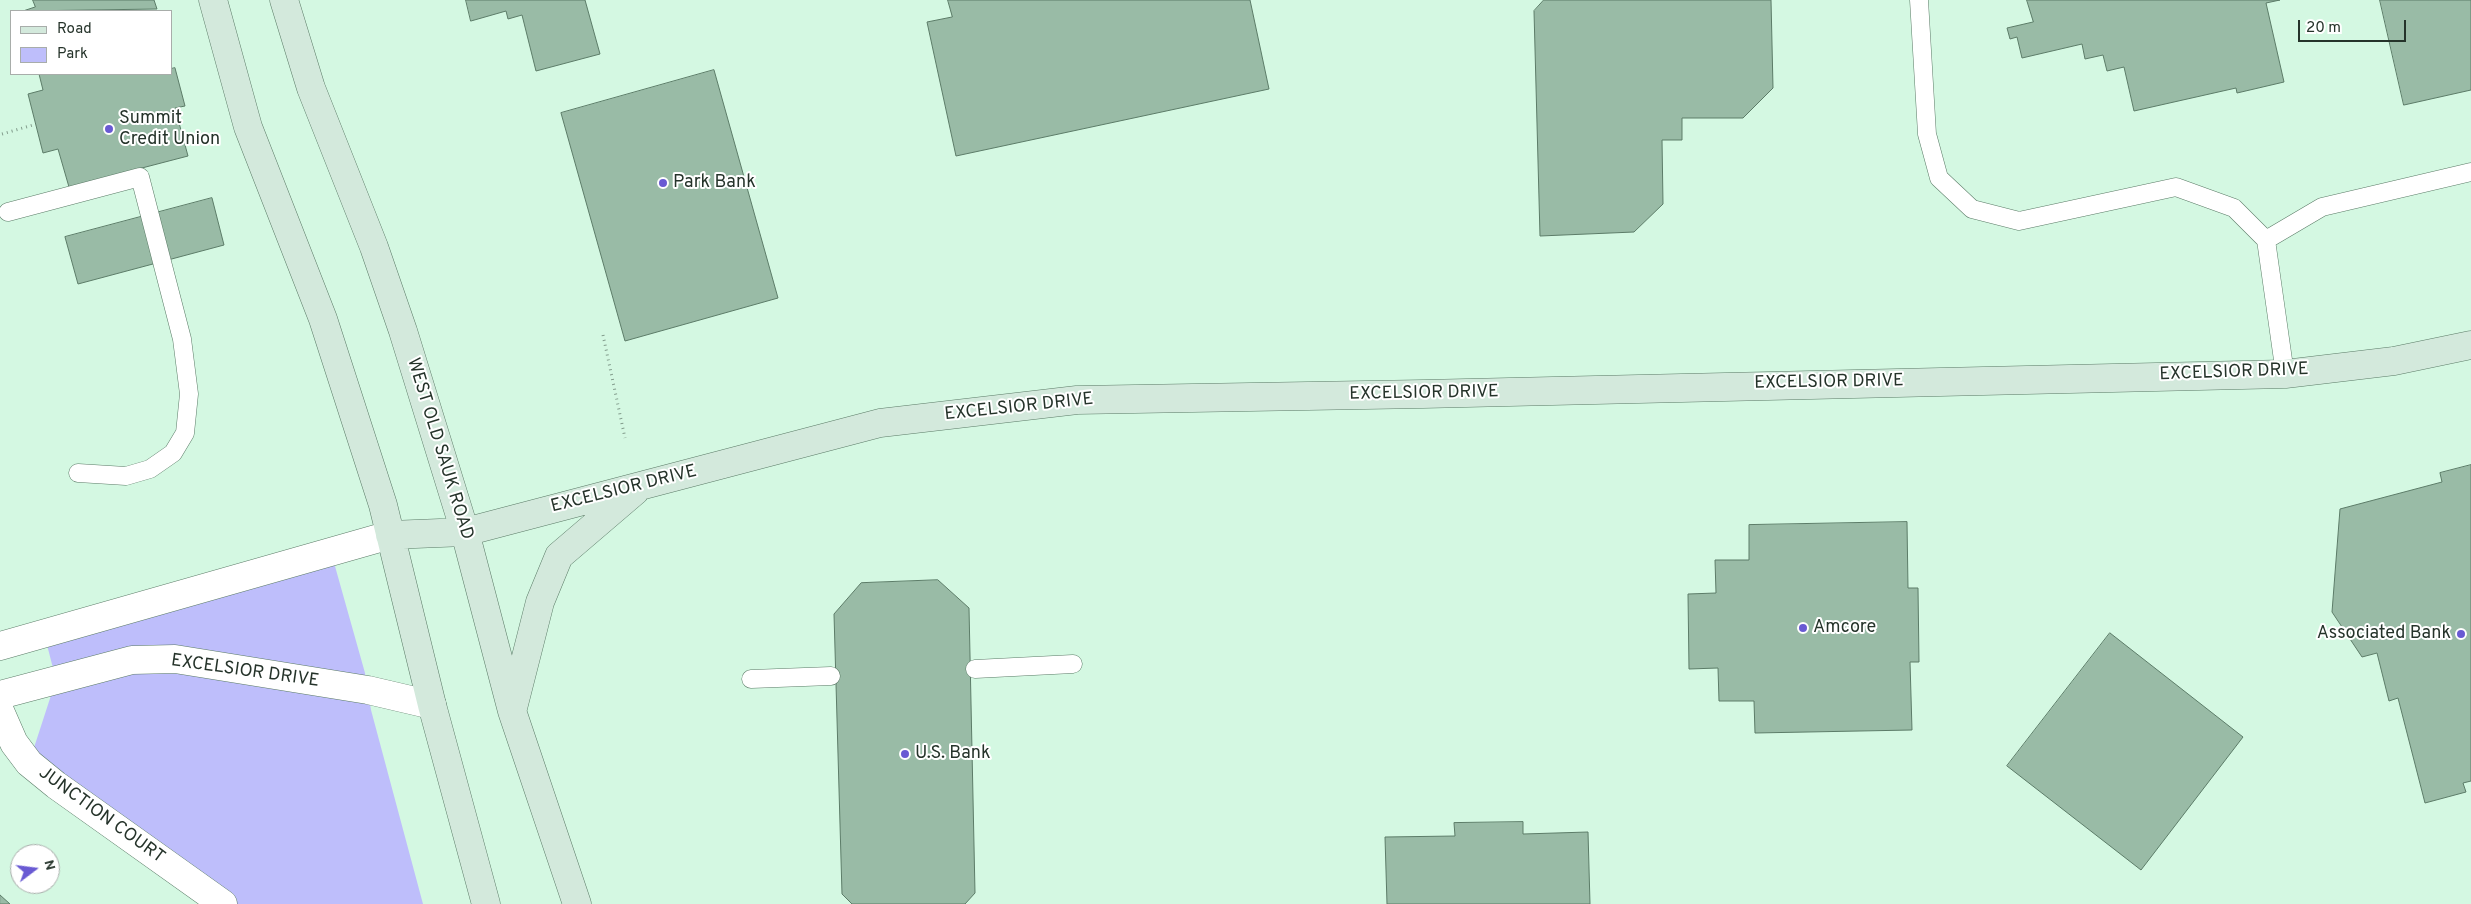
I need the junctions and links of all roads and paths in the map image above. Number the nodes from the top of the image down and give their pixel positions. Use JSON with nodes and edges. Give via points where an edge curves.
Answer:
{"nodes":[{"id":1,"x":213,"y":0,"type":"edge"},
{"id":2,"x":284,"y":0,"type":"edge"},
{"id":3,"x":1920,"y":0,"type":"edge"},
{"id":4,"x":34,"y":125,"type":"dead end"},
{"id":5,"x":2,"y":134,"type":"dead end"},
{"id":6,"x":2471,"y":172,"type":"edge"},
{"id":7,"x":8,"y":212,"type":"dead end"},
{"id":8,"x":2266,"y":240,"type":"junction"},
{"id":9,"x":603,"y":335,"type":"dead end"},
{"id":10,"x":2471,"y":345,"type":"edge"},
{"id":11,"x":2285,"y":374,"type":"junction"},
{"id":12,"x":625,"y":438,"type":"dead end"},
{"id":13,"x":78,"y":473,"type":"dead end"},
{"id":14,"x":640,"y":486,"type":"junction"},
{"id":15,"x":465,"y":532,"type":"junction"},
{"id":16,"x":390,"y":535,"type":"junction"},
{"id":17,"x":0,"y":646,"type":"edge"},
{"id":18,"x":1073,"y":664,"type":"dead end"},
{"id":19,"x":975,"y":669,"type":"dead end"},
{"id":20,"x":831,"y":676,"type":"dead end"},
{"id":21,"x":751,"y":679,"type":"dead end"},
{"id":22,"x":0,"y":695,"type":"edge"},
{"id":23,"x":432,"y":705,"type":"junction"},
{"id":24,"x":0,"y":711,"type":"edge"},
{"id":25,"x":512,"y":711,"type":"junction"},
{"id":26,"x":223,"y":904,"type":"edge"},
{"id":27,"x":486,"y":904,"type":"edge"},
{"id":28,"x":577,"y":904,"type":"edge"}],
"edges":[{"from":1,"to":16,"type":"street","via":[[248,127],[323,319]]},
{"from":2,"to":15,"type":"street","name":"WEST OLD SAUK ROAD","via":[[311,88],[374,247],[403,331]]},
{"from":3,"to":8,"type":"lane","via":[[1927,134],[1938,178],[1972,210],[2019,221],[2176,187],[2234,208]]},
{"from":4,"to":5,"type":"path"},
{"from":6,"to":8,"type":"lane","via":[[2322,207]]},
{"from":7,"to":13,"type":"lane","via":[[140,177],[182,340],[189,394],[185,433],[173,453],[150,469],[126,476]]},
{"from":8,"to":11,"type":"lane"},
{"from":9,"to":12,"type":"path"},
{"from":10,"to":11,"type":"street","name":"EXCELSIOR DRIVE","via":[[2394,361]]},
{"from":11,"to":14,"type":"street","name":"EXCELSIOR DRIVE","via":[[1076,400],[880,423]]},
{"from":14,"to":15,"type":"street","name":"EXCELSIOR DRIVE"},
{"from":14,"to":25,"type":"street","via":[[560,556],[540,602]]},
{"from":15,"to":16,"type":"street","name":"EXCELSIOR DRIVE"},
{"from":15,"to":25,"type":"street","name":"WEST OLD SAUK ROAD"},
{"from":16,"to":17,"type":"street"},
{"from":16,"to":23,"type":"street"},
{"from":18,"to":19,"type":"lane"},
{"from":20,"to":21,"type":"lane"},
{"from":22,"to":23,"type":"street","name":"EXCELSIOR DRIVE","via":[[132,660],[175,659],[368,690]]},
{"from":23,"to":27,"type":"street"},
{"from":24,"to":26,"type":"street","name":"JUNCTION COURT","via":[[14,743],[29,763]]},
{"from":25,"to":28,"type":"street","name":"WEST OLD SAUK ROAD"}]}
